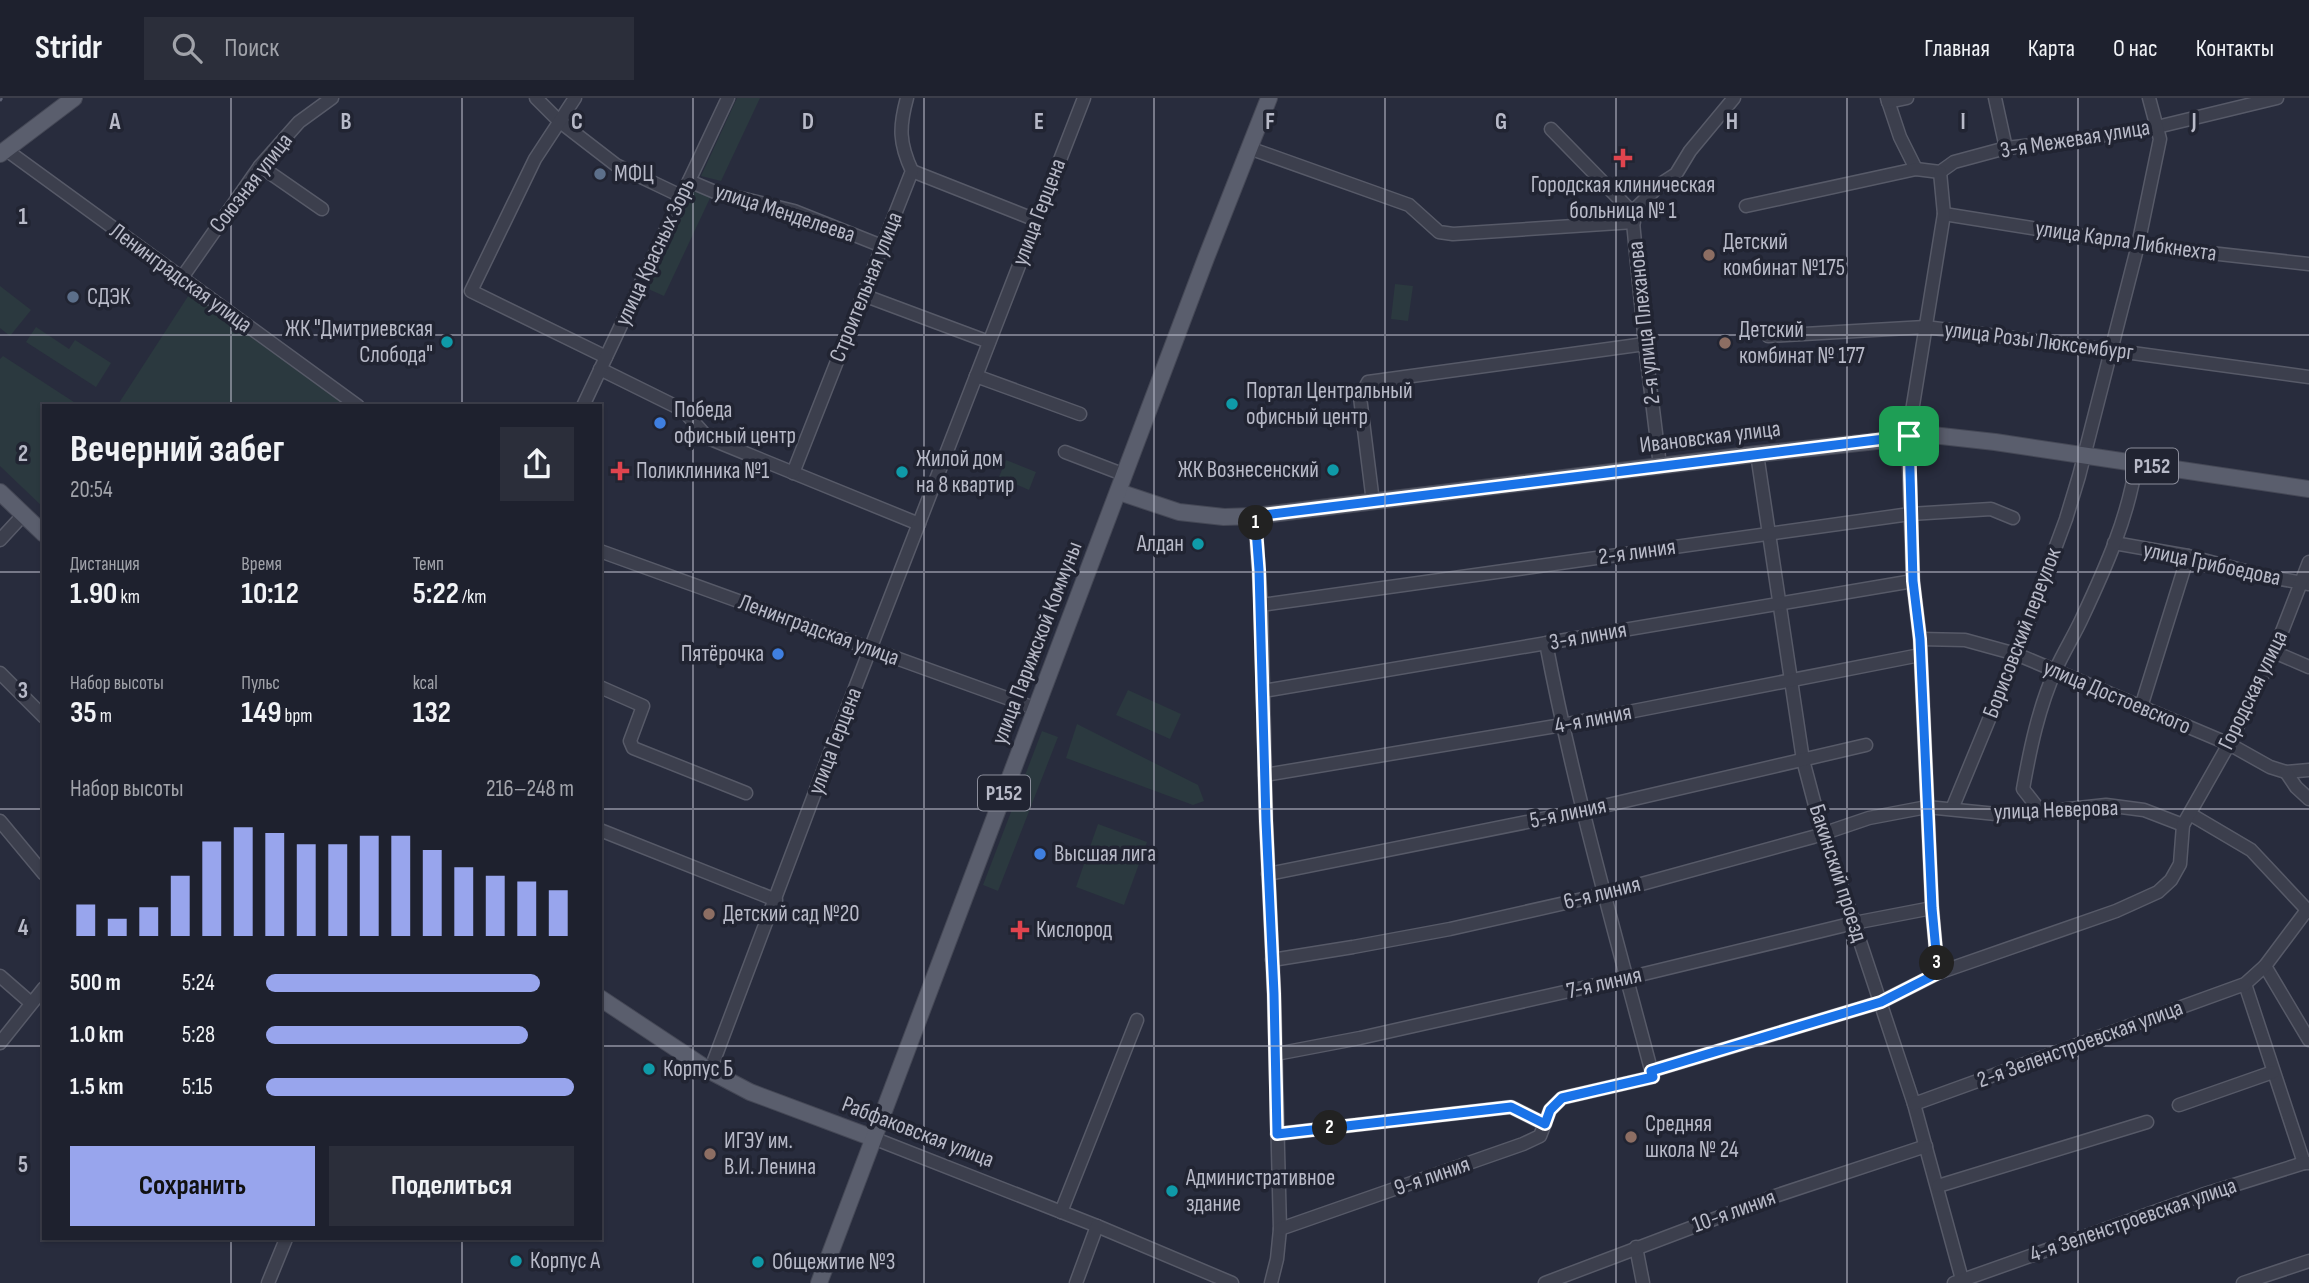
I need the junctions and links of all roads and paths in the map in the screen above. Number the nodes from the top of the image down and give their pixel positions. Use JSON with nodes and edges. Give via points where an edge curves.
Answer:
{"nodes":[{"id":1,"x":74,"y":98,"type":"edge"},
{"id":2,"x":332,"y":98,"type":"edge"},
{"id":3,"x":536,"y":98,"type":"edge"},
{"id":4,"x":575,"y":98,"type":"edge"},
{"id":5,"x":728,"y":98,"type":"edge"},
{"id":6,"x":907,"y":98,"type":"edge"},
{"id":7,"x":1084,"y":98,"type":"edge"},
{"id":8,"x":1269,"y":98,"type":"edge"},
{"id":9,"x":1734,"y":98,"type":"edge"},
{"id":10,"x":1907,"y":98,"type":"edge"},
{"id":11,"x":1994,"y":98,"type":"edge"},
{"id":12,"x":2150,"y":98,"type":"edge"},
{"id":13,"x":2277,"y":98,"type":"edge"},
{"id":14,"x":1888,"y":100,"type":"edge"},
{"id":15,"x":559,"y":121,"type":"junction"},
{"id":16,"x":2157,"y":127,"type":"junction"},
{"id":17,"x":1551,"y":129,"type":"dead end"},
{"id":18,"x":1249,"y":148,"type":"junction"},
{"id":19,"x":2006,"y":148,"type":"junction"},
{"id":20,"x":3,"y":152,"type":"edge"},
{"id":21,"x":260,"y":166,"type":"junction"},
{"id":22,"x":1916,"y":169,"type":"junction"},
{"id":23,"x":912,"y":171,"type":"junction"},
{"id":24,"x":1940,"y":172,"type":"junction"},
{"id":25,"x":689,"y":181,"type":"junction"},
{"id":26,"x":681,"y":196,"type":"junction"},
{"id":27,"x":1746,"y":206,"type":"dead end"},
{"id":28,"x":322,"y":209,"type":"dead end"},
{"id":29,"x":1944,"y":214,"type":"junction"},
{"id":30,"x":1633,"y":217,"type":"junction"},
{"id":31,"x":1036,"y":220,"type":"junction"},
{"id":32,"x":2138,"y":245,"type":"junction"},
{"id":33,"x":882,"y":246,"type":"junction"},
{"id":34,"x":2309,"y":264,"type":"edge"},
{"id":35,"x":181,"y":279,"type":"junction"},
{"id":36,"x":863,"y":295,"type":"junction"},
{"id":37,"x":1925,"y":327,"type":"junction"},
{"id":38,"x":1768,"y":336,"type":"dead end"},
{"id":39,"x":989,"y":342,"type":"junction"},
{"id":40,"x":1645,"y":344,"type":"junction"},
{"id":41,"x":2110,"y":349,"type":"junction"},
{"id":42,"x":603,"y":363,"type":"junction"},
{"id":43,"x":976,"y":376,"type":"junction"},
{"id":44,"x":2309,"y":377,"type":"edge"},
{"id":45,"x":355,"y":404,"type":"edge"},
{"id":46,"x":584,"y":404,"type":"edge"},
{"id":47,"x":1080,"y":414,"type":"dead end"},
{"id":48,"x":1909,"y":436,"type":"junction"},
{"id":49,"x":1065,"y":452,"type":"dead end"},
{"id":50,"x":1757,"y":454,"type":"junction"},
{"id":51,"x":2084,"y":455,"type":"junction"},
{"id":52,"x":2136,"y":463,"type":"junction"},
{"id":53,"x":1660,"y":466,"type":"junction"},
{"id":54,"x":793,"y":473,"type":"junction"},
{"id":55,"x":1125,"y":475,"type":"junction"},
{"id":56,"x":2309,"y":489,"type":"edge"},
{"id":57,"x":0,"y":492,"type":"edge"},
{"id":58,"x":1119,"y":492,"type":"junction"},
{"id":59,"x":1373,"y":502,"type":"junction"},
{"id":60,"x":24,"y":514,"type":"junction"},
{"id":61,"x":1910,"y":514,"type":"junction"},
{"id":62,"x":1255,"y":516,"type":"junction"},
{"id":63,"x":2013,"y":518,"type":"dead end"},
{"id":64,"x":919,"y":524,"type":"junction"},
{"id":65,"x":42,"y":532,"type":"edge"},
{"id":66,"x":1770,"y":534,"type":"junction"},
{"id":67,"x":0,"y":540,"type":"edge"},
{"id":68,"x":2114,"y":543,"type":"junction"},
{"id":69,"x":602,"y":552,"type":"edge"},
{"id":70,"x":2188,"y":556,"type":"junction"},
{"id":71,"x":2309,"y":562,"type":"edge"},
{"id":72,"x":1913,"y":581,"type":"junction"},
{"id":73,"x":2305,"y":584,"type":"edge"},
{"id":74,"x":1781,"y":603,"type":"junction"},
{"id":75,"x":1261,"y":605,"type":"junction"},
{"id":76,"x":1920,"y":639,"type":"junction"},
{"id":77,"x":1546,"y":643,"type":"junction"},
{"id":78,"x":870,"y":648,"type":"junction"},
{"id":79,"x":2274,"y":653,"type":"junction"},
{"id":80,"x":2016,"y":654,"type":"junction"},
{"id":81,"x":1920,"y":656,"type":"junction"},
{"id":82,"x":2309,"y":667,"type":"edge"},
{"id":83,"x":2055,"y":670,"type":"junction"},
{"id":84,"x":0,"y":673,"type":"edge"},
{"id":85,"x":1790,"y":681,"type":"junction"},
{"id":86,"x":602,"y":689,"type":"edge"},
{"id":87,"x":1263,"y":691,"type":"junction"},
{"id":88,"x":2141,"y":707,"type":"junction"},
{"id":89,"x":1037,"y":709,"type":"junction"},
{"id":90,"x":42,"y":715,"type":"edge"},
{"id":91,"x":1562,"y":725,"type":"junction"},
{"id":92,"x":2229,"y":744,"type":"junction"},
{"id":93,"x":1866,"y":745,"type":"dead end"},
{"id":94,"x":1803,"y":760,"type":"junction"},
{"id":95,"x":2309,"y":770,"type":"edge"},
{"id":96,"x":2286,"y":772,"type":"junction"},
{"id":97,"x":1265,"y":775,"type":"junction"},
{"id":98,"x":746,"y":793,"type":"dead end"},
{"id":99,"x":2309,"y":799,"type":"edge"},
{"id":100,"x":1927,"y":807,"type":"junction"},
{"id":101,"x":1952,"y":809,"type":"junction"},
{"id":102,"x":1583,"y":811,"type":"junction"},
{"id":103,"x":2041,"y":812,"type":"junction"},
{"id":104,"x":2186,"y":819,"type":"junction"},
{"id":105,"x":0,"y":821,"type":"edge"},
{"id":106,"x":602,"y":831,"type":"edge"},
{"id":107,"x":1825,"y":834,"type":"junction"},
{"id":108,"x":42,"y":872,"type":"edge"},
{"id":109,"x":1268,"y":874,"type":"junction"},
{"id":110,"x":1605,"y":894,"type":"junction"},
{"id":111,"x":776,"y":900,"type":"junction"},
{"id":112,"x":1932,"y":908,"type":"junction"},
{"id":113,"x":2308,"y":911,"type":"edge"},
{"id":114,"x":1854,"y":923,"type":"junction"},
{"id":115,"x":1272,"y":960,"type":"junction"},
{"id":116,"x":2265,"y":966,"type":"junction"},
{"id":117,"x":1938,"y":973,"type":"junction"},
{"id":118,"x":0,"y":976,"type":"edge"},
{"id":119,"x":1627,"y":978,"type":"junction"},
{"id":120,"x":2245,"y":984,"type":"junction"},
{"id":121,"x":42,"y":990,"type":"edge"},
{"id":122,"x":602,"y":999,"type":"edge"},
{"id":123,"x":1881,"y":1002,"type":"junction"},
{"id":124,"x":31,"y":1003,"type":"junction"},
{"id":125,"x":1137,"y":1020,"type":"dead end"},
{"id":126,"x":2309,"y":1040,"type":"edge"},
{"id":127,"x":0,"y":1043,"type":"edge"},
{"id":128,"x":1276,"y":1054,"type":"junction"},
{"id":129,"x":710,"y":1072,"type":"junction"},
{"id":130,"x":2273,"y":1072,"type":"junction"},
{"id":131,"x":1652,"y":1074,"type":"junction"},
{"id":132,"x":1914,"y":1104,"type":"junction"},
{"id":133,"x":2179,"y":1105,"type":"dead end"},
{"id":134,"x":2147,"y":1122,"type":"dead end"},
{"id":135,"x":1545,"y":1124,"type":"junction"},
{"id":136,"x":1277,"y":1134,"type":"junction"},
{"id":137,"x":873,"y":1138,"type":"junction"},
{"id":138,"x":1926,"y":1146,"type":"junction"},
{"id":139,"x":2306,"y":1163,"type":"edge"},
{"id":140,"x":1938,"y":1186,"type":"junction"},
{"id":141,"x":1061,"y":1212,"type":"junction"},
{"id":142,"x":1097,"y":1227,"type":"junction"},
{"id":143,"x":1280,"y":1229,"type":"junction"},
{"id":144,"x":286,"y":1240,"type":"edge"},
{"id":145,"x":1636,"y":1247,"type":"junction"},
{"id":146,"x":2309,"y":1261,"type":"edge"},
{"id":147,"x":1225,"y":1282,"type":"edge"},
{"id":148,"x":1960,"y":1282,"type":"edge"},
{"id":149,"x":268,"y":1283,"type":"edge"},
{"id":150,"x":819,"y":1283,"type":"edge"},
{"id":151,"x":1076,"y":1283,"type":"edge"},
{"id":152,"x":1271,"y":1283,"type":"edge"},
{"id":153,"x":1545,"y":1283,"type":"edge"},
{"id":154,"x":1643,"y":1283,"type":"edge"},
{"id":155,"x":2243,"y":1283,"type":"edge"}],
"edges":[{"from":1,"to":20,"type":"main road"},
{"from":2,"to":21,"type":"street","name":"Союзная улица","via":[[299,122]]},
{"from":3,"to":15,"type":"street","name":"улица Менделеева"},
{"from":4,"to":15,"type":"street"},
{"from":5,"to":25,"type":"street","name":"улица Красных Зорь"},
{"from":6,"to":23,"type":"street","via":[[900,128],[902,150]]},
{"from":7,"to":31,"type":"street","name":"улица Герцена"},
{"from":8,"to":18,"type":"main road","name":"улица Парижской Коммуны"},
{"from":9,"to":30,"type":"street","via":[[1676,174],[1662,183]]},
{"from":10,"to":14,"type":"street"},
{"from":11,"to":19,"type":"street"},
{"from":12,"to":16,"type":"street","name":"Борисовский переулок"},
{"from":13,"to":16,"type":"street","name":"3-я Межевая улица"},
{"from":14,"to":22,"type":"street","via":[[1899,138]]},
{"from":15,"to":26,"type":"street","name":"улица Менделеева","via":[[616,165]]},
{"from":15,"to":42,"type":"street","via":[[535,159],[471,291]]},
{"from":16,"to":19,"type":"street","name":"3-я Межевая улица"},
{"from":16,"to":32,"type":"street","name":"Борисовский переулок","via":[[2160,139]]},
{"from":17,"to":30,"type":"street","name":"2-я улица Плеханова"},
{"from":18,"to":30,"type":"street","via":[[1409,205],[1439,232]]},
{"from":18,"to":55,"type":"main road","name":"улица Парижской Коммуны"},
{"from":19,"to":24,"type":"street","name":"3-я Межевая улица","via":[[1954,162]]},
{"from":20,"to":35,"type":"street","name":"Ленинградская улица"},
{"from":21,"to":28,"type":"street"},
{"from":21,"to":35,"type":"street","name":"Союзная улица"},
{"from":22,"to":24,"type":"street"},
{"from":22,"to":27,"type":"street"},
{"from":23,"to":31,"type":"street"},
{"from":23,"to":33,"type":"street","name":"Строительная улица"},
{"from":24,"to":29,"type":"street"},
{"from":25,"to":26,"type":"street","name":"улица Красных Зорь"},
{"from":25,"to":33,"type":"street","name":"улица Менделеева","via":[[794,211]]},
{"from":26,"to":42,"type":"street","name":"улица Красных Зорь"},
{"from":29,"to":32,"type":"street","name":"улица Карла Либкнехта"},
{"from":29,"to":37,"type":"street"},
{"from":30,"to":40,"type":"street","name":"2-я улица Плеханова"},
{"from":31,"to":39,"type":"street","name":"улица Герцена"},
{"from":32,"to":34,"type":"street","name":"улица Карла Либкнехта"},
{"from":32,"to":41,"type":"street","name":"Борисовский переулок"},
{"from":33,"to":36,"type":"street","name":"Строительная улица"},
{"from":35,"to":45,"type":"street","name":"Ленинградская улица"},
{"from":36,"to":39,"type":"street"},
{"from":36,"to":54,"type":"street","name":"Строительная улица"},
{"from":37,"to":38,"type":"street","name":"улица Розы Люксембург"},
{"from":37,"to":41,"type":"street","name":"улица Розы Люксембург"},
{"from":37,"to":48,"type":"street"},
{"from":39,"to":43,"type":"street","name":"улица Герцена"},
{"from":40,"to":53,"type":"street","name":"2-я улица Плеханова"},
{"from":40,"to":59,"type":"street","via":[[1368,382],[1360,397]]},
{"from":41,"to":44,"type":"street","name":"улица Розы Люксембург"},
{"from":41,"to":51,"type":"street","name":"Борисовский переулок"},
{"from":42,"to":46,"type":"street","name":"улица Красных Зорь"},
{"from":42,"to":54,"type":"street","via":[[683,410],[708,438]]},
{"from":43,"to":47,"type":"street"},
{"from":43,"to":64,"type":"street","name":"улица Герцена"},
{"from":48,"to":50,"type":"main road","name":"Ивановская улица","number":"Р152"},
{"from":48,"to":51,"type":"main road","name":"Ивановская улица","number":"Р152","via":[[1952,436]]},
{"from":48,"to":61,"type":"street"},
{"from":49,"to":55,"type":"street"},
{"from":50,"to":53,"type":"main road","name":"Ивановская улица","number":"Р152"},
{"from":50,"to":66,"type":"street","name":"Бакинский проезд"},
{"from":51,"to":52,"type":"main road","name":"Ивановская улица","number":"Р152"},
{"from":51,"to":80,"type":"street","name":"Борисовский переулок","via":[[2066,519]]},
{"from":52,"to":56,"type":"main road","name":"Ивановская улица","number":"Р152"},
{"from":52,"to":68,"type":"street"},
{"from":53,"to":59,"type":"main road","name":"Ивановская улица","number":"Р152"},
{"from":54,"to":64,"type":"street"},
{"from":55,"to":58,"type":"main road","name":"улица Парижской Коммуны"},
{"from":57,"to":60,"type":"main road"},
{"from":58,"to":62,"type":"main road","name":"Ивановская улица","number":"Р152","via":[[1180,512]]},
{"from":58,"to":89,"type":"main road","name":"улица Парижской Коммуны","number":"Р152"},
{"from":59,"to":62,"type":"main road","name":"Ивановская улица","number":"Р152"},
{"from":60,"to":65,"type":"main road"},
{"from":60,"to":67,"type":"street"},
{"from":61,"to":63,"type":"street","name":"2-я линия","via":[[1991,509]]},
{"from":61,"to":66,"type":"street","name":"2-я линия"},
{"from":61,"to":72,"type":"street"},
{"from":62,"to":75,"type":"street"},
{"from":64,"to":78,"type":"street","name":"улица Герцена"},
{"from":66,"to":74,"type":"street","name":"Бакинский проезд"},
{"from":66,"to":75,"type":"street","name":"2-я линия"},
{"from":68,"to":70,"type":"street","name":"улица Грибоедова"},
{"from":68,"to":83,"type":"street"},
{"from":69,"to":78,"type":"street","name":"Ленинградская улица"},
{"from":70,"to":73,"type":"street","name":"улица Грибоедова"},
{"from":70,"to":88,"type":"street"},
{"from":71,"to":73,"type":"street","name":"Городская улица"},
{"from":72,"to":74,"type":"street","name":"3-я линия"},
{"from":72,"to":76,"type":"street"},
{"from":73,"to":79,"type":"street","name":"Городская улица"},
{"from":74,"to":77,"type":"street","name":"3-я линия"},
{"from":74,"to":85,"type":"street","name":"Бакинский проезд"},
{"from":75,"to":87,"type":"street"},
{"from":76,"to":80,"type":"street","name":"улица Достоевского","via":[[1965,640]]},
{"from":76,"to":81,"type":"street"},
{"from":77,"to":87,"type":"street","name":"3-я линия"},
{"from":77,"to":91,"type":"street"},
{"from":78,"to":89,"type":"street","name":"Ленинградская улица"},
{"from":78,"to":111,"type":"street","name":"улица Герцена"},
{"from":79,"to":82,"type":"street"},
{"from":79,"to":92,"type":"street","name":"Городская улица"},
{"from":80,"to":83,"type":"street","name":"улица Достоевского"},
{"from":80,"to":101,"type":"street","name":"Борисовский переулок"},
{"from":81,"to":85,"type":"street","name":"4-я линия"},
{"from":81,"to":100,"type":"street"},
{"from":83,"to":88,"type":"street","name":"улица Достоевского"},
{"from":83,"to":103,"type":"street","via":[[2023,789]]},
{"from":84,"to":90,"type":"street"},
{"from":85,"to":91,"type":"street","name":"4-я линия"},
{"from":85,"to":94,"type":"street","name":"Бакинский проезд"},
{"from":86,"to":98,"type":"street","via":[[643,706],[630,741],[633,748]]},
{"from":87,"to":97,"type":"street"},
{"from":88,"to":92,"type":"street","name":"улица Достоевского"},
{"from":89,"to":137,"type":"main road","name":"улица Парижской Коммуны","number":"Р152"},
{"from":91,"to":97,"type":"street","name":"4-я линия"},
{"from":91,"to":102,"type":"street"},
{"from":92,"to":96,"type":"street","name":"улица Достоевского"},
{"from":92,"to":104,"type":"street","name":"Городская улица"},
{"from":93,"to":94,"type":"street","name":"5-я линия"},
{"from":94,"to":102,"type":"street","name":"5-я линия"},
{"from":94,"to":107,"type":"street","name":"Бакинский проезд"},
{"from":95,"to":96,"type":"street","name":"улица Достоевского"},
{"from":96,"to":99,"type":"street"},
{"from":97,"to":109,"type":"street"},
{"from":100,"to":101,"type":"street","name":"улица Неверова"},
{"from":100,"to":107,"type":"street","name":"6-я линия","via":[[1869,818]]},
{"from":100,"to":112,"type":"street"},
{"from":101,"to":103,"type":"street","name":"улица Неверова","via":[[1996,814]]},
{"from":102,"to":109,"type":"street","name":"5-я линия"},
{"from":102,"to":110,"type":"street"},
{"from":103,"to":104,"type":"street","name":"улица Неверова","via":[[2106,805]]},
{"from":104,"to":113,"type":"street","name":"улица Неверова","via":[[2251,850]]},
{"from":104,"to":117,"type":"street","via":[[2180,864],[2158,892]]},
{"from":105,"to":108,"type":"street"},
{"from":106,"to":111,"type":"street"},
{"from":107,"to":110,"type":"street","name":"6-я линия"},
{"from":107,"to":114,"type":"street","name":"Бакинский проезд"},
{"from":109,"to":115,"type":"street"},
{"from":110,"to":115,"type":"street","name":"6-я линия","via":[[1437,931]]},
{"from":110,"to":119,"type":"street"},
{"from":111,"to":129,"type":"street","name":"улица Герцена"},
{"from":112,"to":114,"type":"street","name":"7-я линия"},
{"from":112,"to":117,"type":"street"},
{"from":113,"to":116,"type":"street"},
{"from":114,"to":119,"type":"street","name":"7-я линия"},
{"from":114,"to":123,"type":"street","name":"Бакинский проезд"},
{"from":115,"to":128,"type":"street"},
{"from":116,"to":120,"type":"street"},
{"from":116,"to":126,"type":"street"},
{"from":117,"to":123,"type":"street"},
{"from":118,"to":124,"type":"street"},
{"from":119,"to":128,"type":"street","name":"7-я линия"},
{"from":119,"to":131,"type":"street"},
{"from":120,"to":130,"type":"street"},
{"from":120,"to":132,"type":"street","name":"2-я Зеленстроевская улица"},
{"from":121,"to":124,"type":"street"},
{"from":122,"to":129,"type":"main road","name":"Рабфаковская улица"},
{"from":123,"to":131,"type":"street"},
{"from":123,"to":132,"type":"street","name":"Бакинский проезд"},
{"from":124,"to":127,"type":"street"},
{"from":125,"to":141,"type":"street"},
{"from":128,"to":136,"type":"street"},
{"from":129,"to":137,"type":"main road","name":"Рабфаковская улица","via":[[750,1092]]},
{"from":130,"to":133,"type":"street"},
{"from":130,"to":139,"type":"street"},
{"from":131,"to":135,"type":"street","name":"9-я линия","via":[[1562,1098]]},
{"from":132,"to":138,"type":"street","name":"Бакинский проезд"},
{"from":134,"to":140,"type":"street"},
{"from":135,"to":136,"type":"street","via":[[1511,1107]]},
{"from":135,"to":143,"type":"street","name":"9-я линия","via":[[1540,1136],[1523,1144]]},
{"from":136,"to":143,"type":"street"},
{"from":137,"to":141,"type":"street","name":"Рабфаковская улица"},
{"from":137,"to":150,"type":"main road","name":"улица Парижской Коммуны","number":"Р152"},
{"from":138,"to":140,"type":"street","name":"Бакинский проезд"},
{"from":138,"to":145,"type":"street","name":"10-я линия"},
{"from":139,"to":148,"type":"street","name":"4-я Зеленстроевская улица","via":[[2202,1195]]},
{"from":140,"to":148,"type":"street","name":"Бакинский проезд"},
{"from":141,"to":142,"type":"street","name":"Рабфаковская улица"},
{"from":142,"to":147,"type":"street","name":"Рабфаковская улица"},
{"from":142,"to":151,"type":"street"},
{"from":143,"to":152,"type":"street"},
{"from":144,"to":149,"type":"street"},
{"from":145,"to":153,"type":"street","name":"10-я линия"},
{"from":145,"to":154,"type":"street"},
{"from":146,"to":155,"type":"street"}]}
